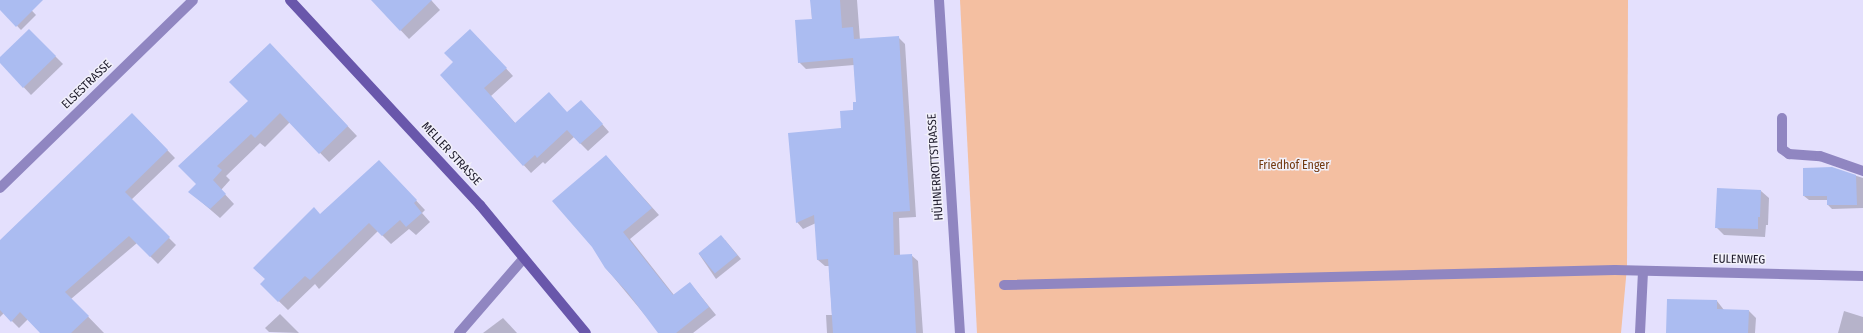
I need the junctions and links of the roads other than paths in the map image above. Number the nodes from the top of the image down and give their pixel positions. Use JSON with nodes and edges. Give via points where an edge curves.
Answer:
{"nodes":[{"id":1,"x":193,"y":0,"type":"edge"},
{"id":2,"x":290,"y":0,"type":"edge"},
{"id":3,"x":940,"y":0,"type":"edge"},
{"id":4,"x":1782,"y":118,"type":"dead end"},
{"id":5,"x":1863,"y":171,"type":"edge"},
{"id":6,"x":0,"y":188,"type":"edge"},
{"id":7,"x":524,"y":258,"type":"junction"},
{"id":8,"x":1643,"y":271,"type":"junction"},
{"id":9,"x":1863,"y":276,"type":"edge"},
{"id":10,"x":1004,"y":285,"type":"dead end"},
{"id":11,"x":459,"y":333,"type":"edge"},
{"id":12,"x":586,"y":333,"type":"edge"},
{"id":13,"x":960,"y":333,"type":"edge"},
{"id":14,"x":1640,"y":333,"type":"edge"}],
"edges":[{"from":1,"to":6,"type":"street","name":"ELSESTRASSE"},
{"from":2,"to":7,"type":"main road","name":"MELLER STRASSE","via":[[480,205]]},
{"from":3,"to":13,"type":"street","name":"HÜHNERROTTSTRASSE"},
{"from":4,"to":5,"type":"street","via":[[1782,149],[1789,154],[1820,156]]},
{"from":7,"to":11,"type":"street"},
{"from":7,"to":12,"type":"main road","name":"MELLER STRASSE"},
{"from":8,"to":9,"type":"street","name":"EULENWEG"},
{"from":8,"to":10,"type":"street","name":"EULENWEG"},
{"from":8,"to":14,"type":"street"}]}
